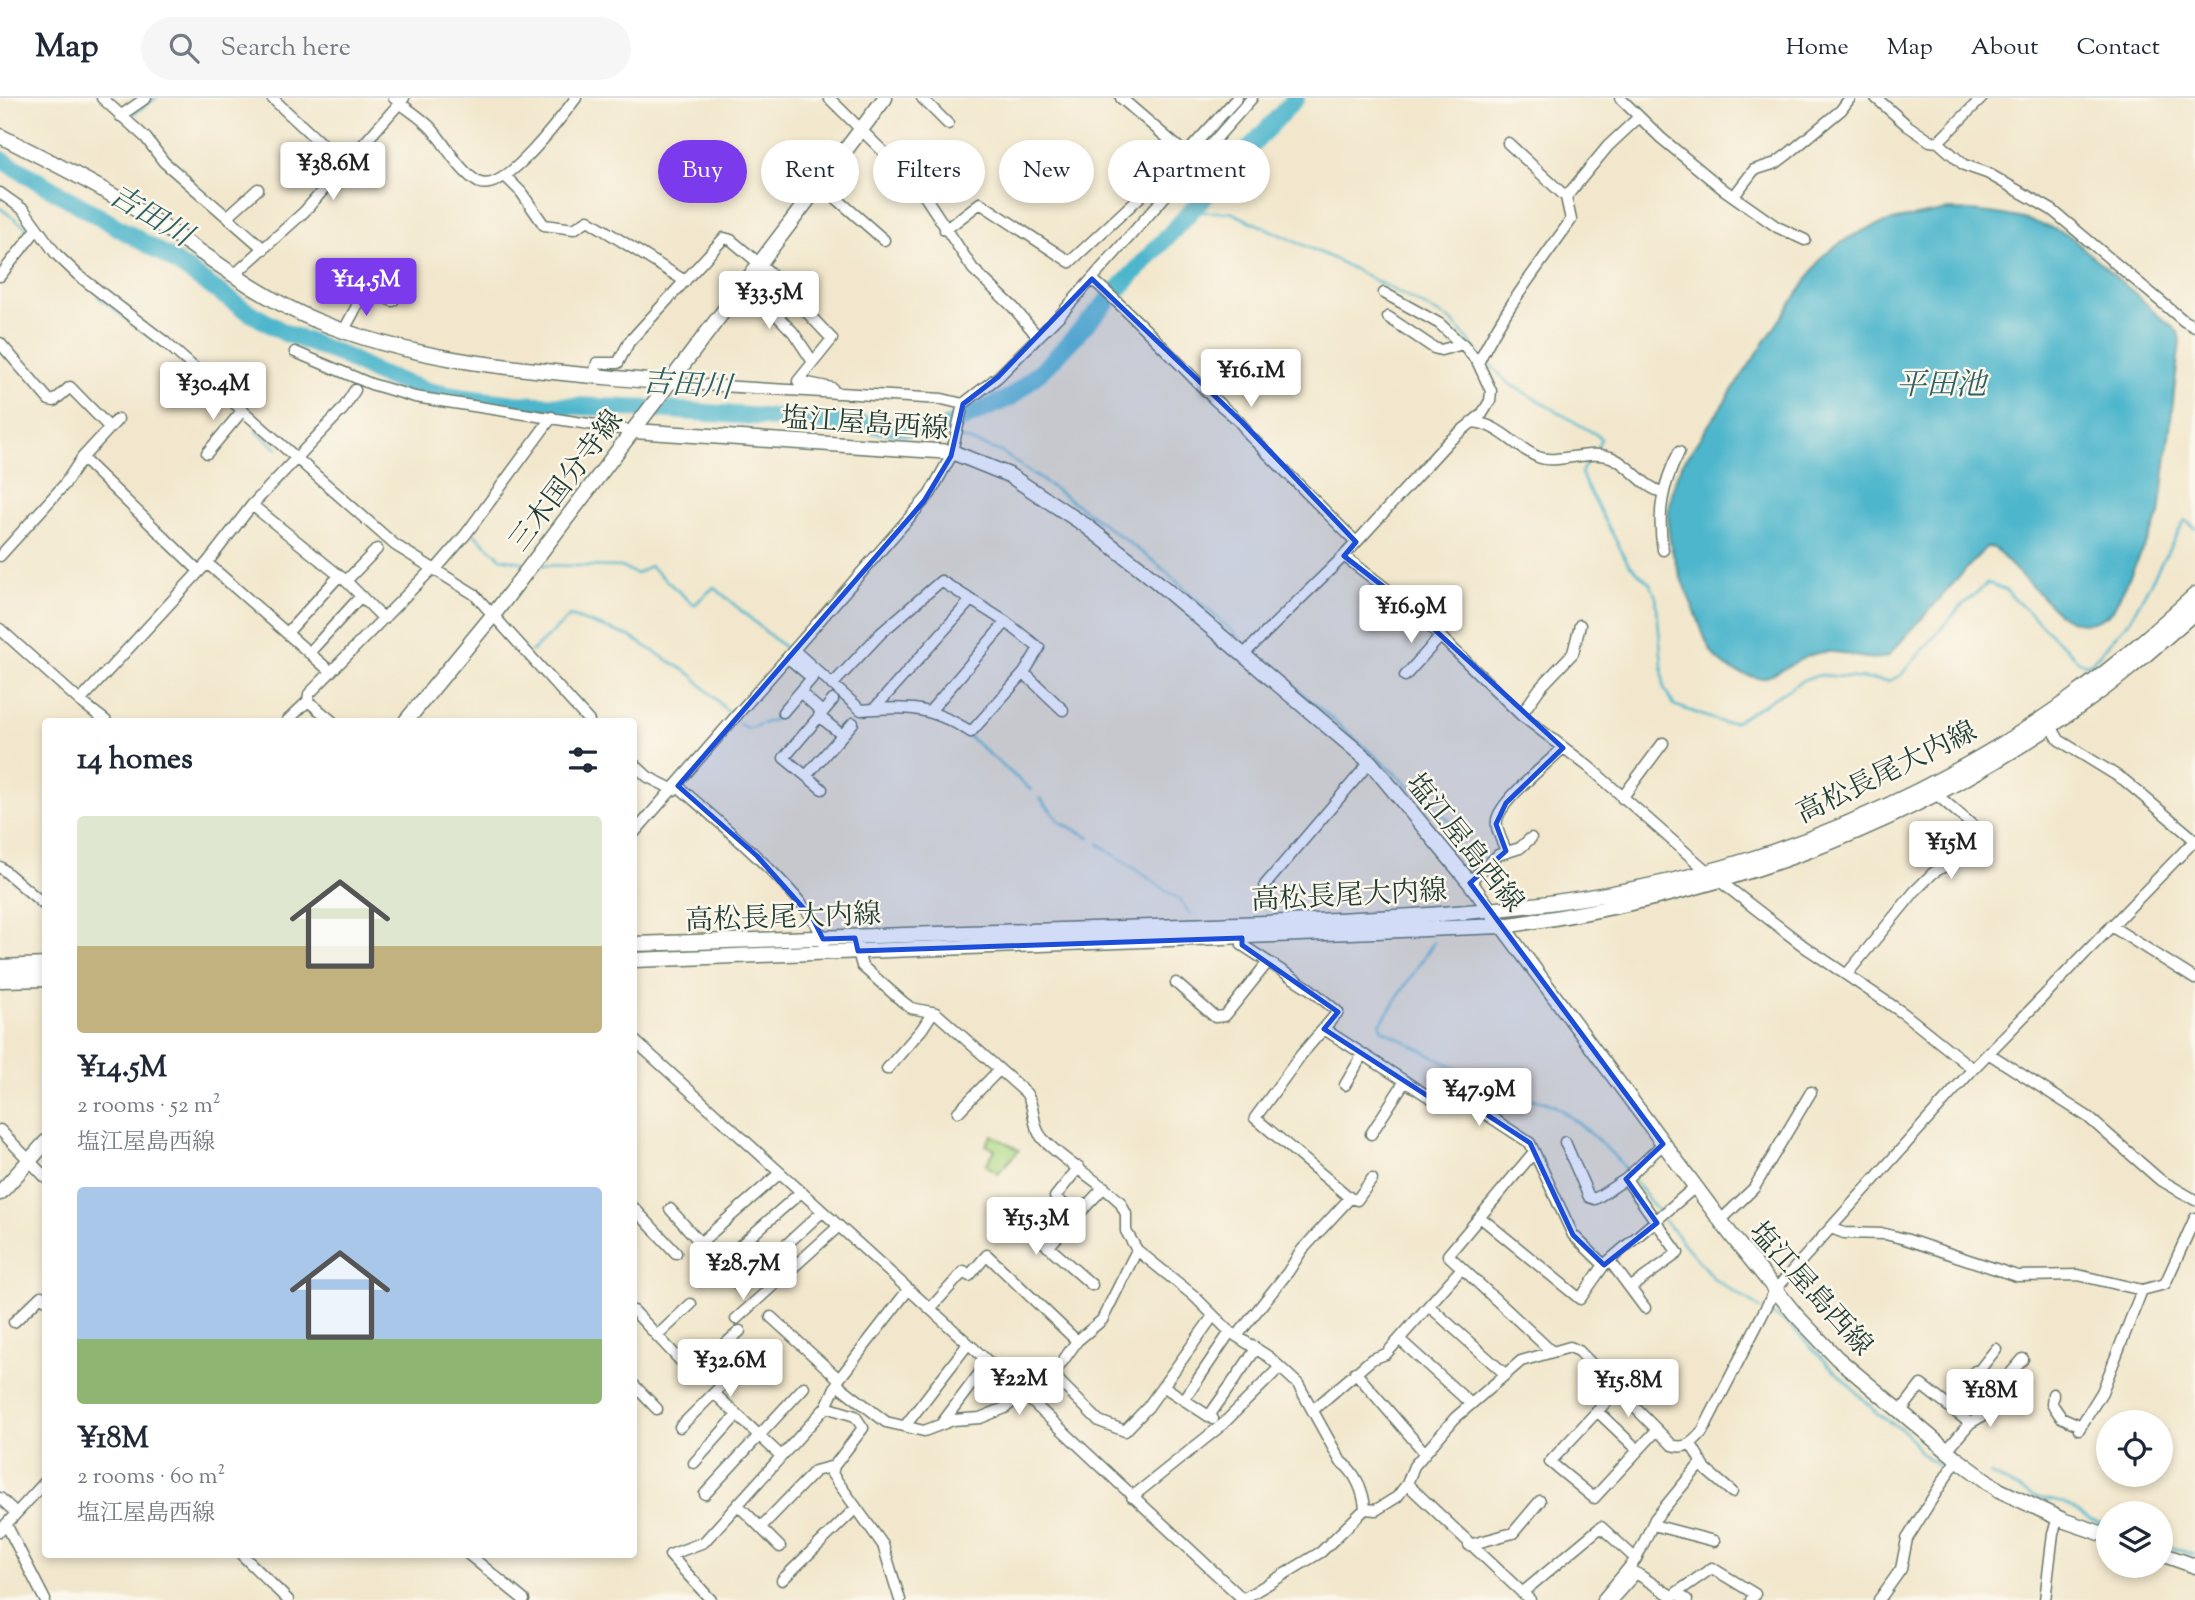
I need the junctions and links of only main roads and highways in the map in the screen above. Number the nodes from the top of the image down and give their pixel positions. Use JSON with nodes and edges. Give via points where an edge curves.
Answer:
{"nodes":[{"id":1,"x":885,"y":98,"type":"edge"},
{"id":2,"x":0,"y":136,"type":"edge"},
{"id":3,"x":668,"y":384,"type":"junction"},
{"id":4,"x":635,"y":429,"type":"junction"},
{"id":5,"x":2195,"y":595,"type":"edge"},
{"id":6,"x":2195,"y":612,"type":"edge"},
{"id":7,"x":408,"y":718,"type":"edge"},
{"id":8,"x":1491,"y":910,"type":"junction"},
{"id":9,"x":1502,"y":926,"type":"junction"},
{"id":10,"x":637,"y":944,"type":"edge"},
{"id":11,"x":856,"y":945,"type":"junction"},
{"id":12,"x":824,"y":946,"type":"junction"},
{"id":13,"x":637,"y":960,"type":"edge"},
{"id":14,"x":42,"y":965,"type":"edge"},
{"id":15,"x":0,"y":967,"type":"edge"},
{"id":16,"x":42,"y":979,"type":"edge"},
{"id":17,"x":0,"y":980,"type":"edge"},
{"id":18,"x":42,"y":1146,"type":"edge"},
{"id":19,"x":0,"y":1193,"type":"edge"},
{"id":20,"x":2096,"y":1531,"type":"edge"},
{"id":21,"x":2173,"y":1558,"type":"edge"},
{"id":22,"x":2195,"y":1566,"type":"edge"}],
"edges":[{"from":1,"to":3,"type":"main road","name":"三木国分寺線"},
{"from":2,"to":3,"type":"main road","via":[[90,181],[303,314],[344,330],[394,347],[457,359]]},
{"from":3,"to":4,"type":"main road","name":"三木国分寺線"},
{"from":4,"to":7,"type":"main road","name":"三木国分寺線"},
{"from":4,"to":8,"type":"main road","name":"塩江屋島西線","via":[[953,448],[1009,475],[1071,515],[1370,762]]},
{"from":5,"to":8,"type":"main road","name":"高松長尾大内線","via":[[2074,696],[2008,739],[1879,808],[1708,872],[1630,890]]},
{"from":6,"to":9,"type":"main road","name":"高松長尾大内線","via":[[2051,726],[1883,821],[1723,881],[1638,904]]},
{"from":8,"to":9,"type":"main road","name":"塩江屋島西線"},
{"from":8,"to":11,"type":"main road","name":"高松長尾大内線"},
{"from":9,"to":11,"type":"main road","name":"高松長尾大内線","via":[[1242,938]]},
{"from":9,"to":20,"type":"main road","name":"塩江屋島西線","via":[[1720,1221],[1838,1359],[1900,1412],[1950,1464],[2058,1518]]},
{"from":10,"to":12,"type":"main road","name":"高松長尾大内線"},
{"from":11,"to":12,"type":"main road","name":"高松長尾大内線"},
{"from":12,"to":13,"type":"main road","name":"高松長尾大内線"},
{"from":14,"to":15,"type":"main road"},
{"from":16,"to":17,"type":"main road"},
{"from":18,"to":19,"type":"main road"},
{"from":21,"to":22,"type":"main road"}]}
